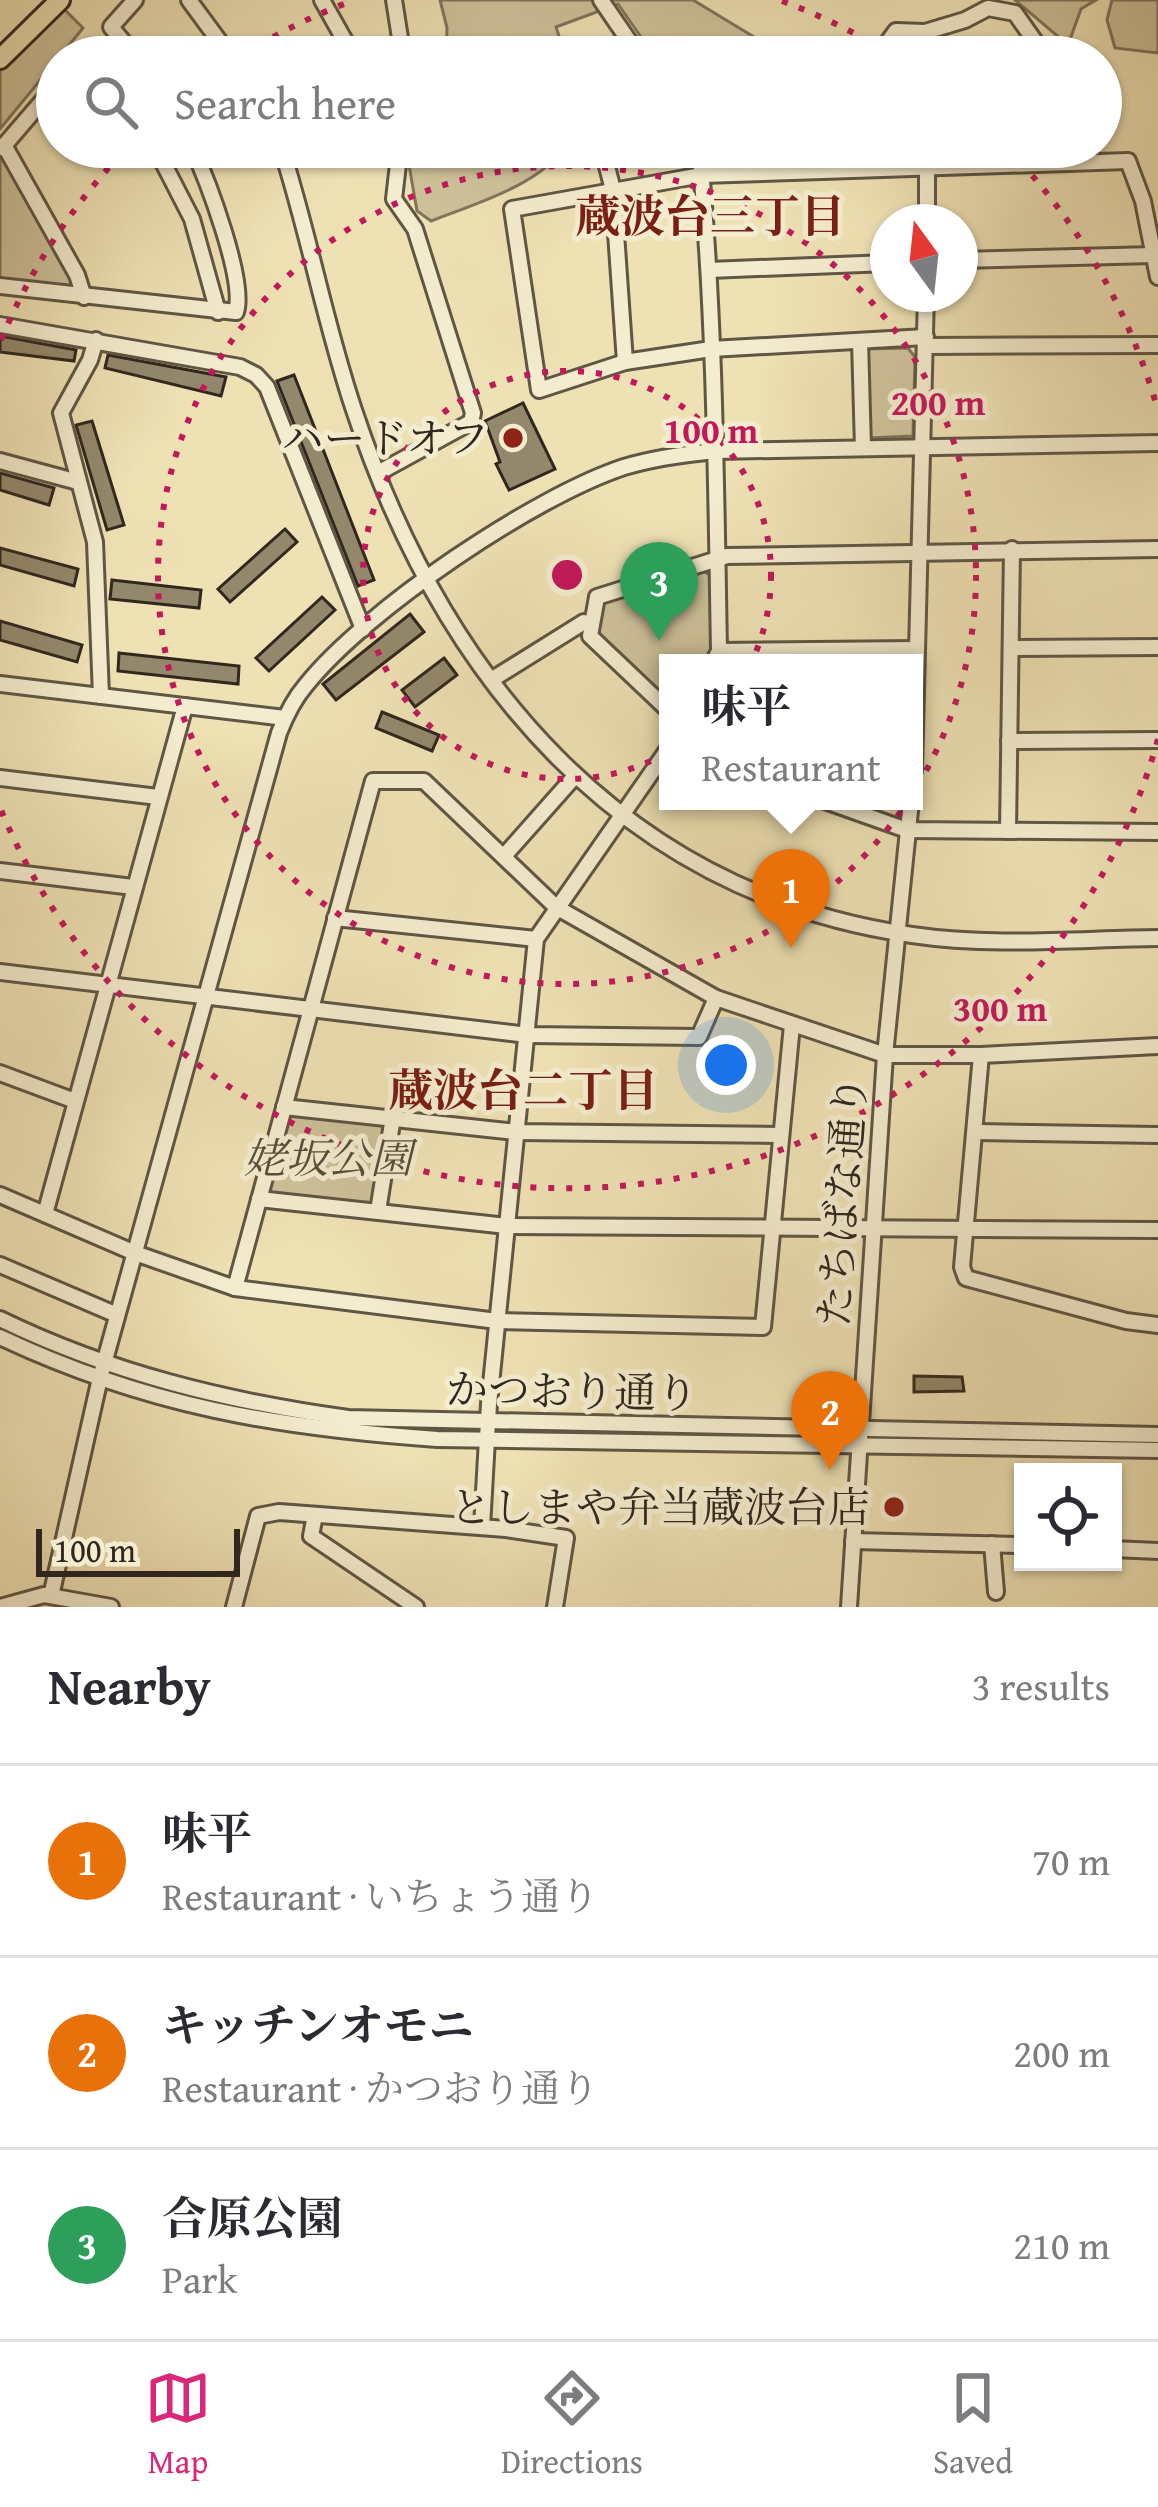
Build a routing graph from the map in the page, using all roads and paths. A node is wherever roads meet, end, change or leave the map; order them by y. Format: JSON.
{"nodes":[{"id":1,"x":60,"y":0,"type":"edge"},
{"id":2,"x":135,"y":0,"type":"edge"},
{"id":3,"x":189,"y":0,"type":"edge"},
{"id":4,"x":322,"y":0,"type":"edge"},
{"id":5,"x":394,"y":0,"type":"edge"},
{"id":6,"x":601,"y":0,"type":"edge"},
{"id":7,"x":118,"y":36,"type":"edge"},
{"id":8,"x":216,"y":36,"type":"edge"},
{"id":9,"x":342,"y":36,"type":"edge"},
{"id":10,"x":400,"y":36,"type":"edge"},
{"id":11,"x":624,"y":36,"type":"edge"},
{"id":12,"x":892,"y":36,"type":"edge"},
{"id":13,"x":1032,"y":36,"type":"edge"},
{"id":14,"x":0,"y":59,"type":"edge"},
{"id":15,"x":36,"y":108,"type":"edge"},
{"id":16,"x":2,"y":148,"type":"edge"},
{"id":17,"x":1122,"y":161,"type":"edge"},
{"id":18,"x":166,"y":168,"type":"edge"},
{"id":19,"x":201,"y":168,"type":"edge"},
{"id":20,"x":287,"y":168,"type":"edge"},
{"id":21,"x":398,"y":168,"type":"edge"},
{"id":22,"x":607,"y":168,"type":"edge"},
{"id":23,"x":701,"y":168,"type":"edge"},
{"id":24,"x":952,"y":168,"type":"edge"},
{"id":25,"x":927,"y":169,"type":"junction"},
{"id":26,"x":702,"y":175,"type":"junction"},
{"id":27,"x":613,"y":190,"type":"junction"},
{"id":28,"x":1151,"y":202,"type":"edge"},
{"id":29,"x":926,"y":204,"type":"edge"},
{"id":30,"x":1154,"y":256,"type":"junction"},
{"id":31,"x":978,"y":260,"type":"edge"},
{"id":32,"x":870,"y":264,"type":"edge"},
{"id":33,"x":709,"y":270,"type":"junction"},
{"id":34,"x":1158,"y":277,"type":"edge"},
{"id":35,"x":0,"y":286,"type":"edge"},
{"id":36,"x":85,"y":297,"type":"junction"},
{"id":37,"x":218,"y":312,"type":"junction"},
{"id":38,"x":926,"y":312,"type":"edge"},
{"id":39,"x":0,"y":325,"type":"edge"},
{"id":40,"x":96,"y":340,"type":"junction"},
{"id":41,"x":860,"y":341,"type":"junction"},
{"id":42,"x":926,"y":341,"type":"junction"},
{"id":43,"x":1158,"y":345,"type":"edge"},
{"id":44,"x":711,"y":350,"type":"junction"},
{"id":45,"x":625,"y":362,"type":"junction"},
{"id":46,"x":1158,"y":443,"type":"edge"},
{"id":47,"x":863,"y":448,"type":"junction"},
{"id":48,"x":920,"y":448,"type":"junction"},
{"id":49,"x":715,"y":451,"type":"junction"},
{"id":50,"x":0,"y":461,"type":"edge"},
{"id":51,"x":378,"y":473,"type":"junction"},
{"id":52,"x":78,"y":482,"type":"junction"},
{"id":53,"x":1012,"y":549,"type":"junction"},
{"id":54,"x":1158,"y":549,"type":"edge"},
{"id":55,"x":918,"y":551,"type":"junction"},
{"id":56,"x":717,"y":558,"type":"junction"},
{"id":57,"x":428,"y":579,"type":"junction"},
{"id":58,"x":589,"y":624,"type":"junction"},
{"id":59,"x":363,"y":628,"type":"junction"},
{"id":60,"x":1158,"y":647,"type":"edge"},
{"id":61,"x":1011,"y":648,"type":"junction"},
{"id":62,"x":917,"y":649,"type":"junction"},
{"id":63,"x":716,"y":654,"type":"edge"},
{"id":64,"x":843,"y":654,"type":"edge"},
{"id":65,"x":917,"y":654,"type":"edge"},
{"id":66,"x":490,"y":680,"type":"junction"},
{"id":67,"x":0,"y":684,"type":"edge"},
{"id":68,"x":101,"y":696,"type":"junction"},
{"id":69,"x":659,"y":701,"type":"edge"},
{"id":70,"x":184,"y":706,"type":"junction"},
{"id":71,"x":285,"y":718,"type":"junction"},
{"id":72,"x":1158,"y":740,"type":"edge"},
{"id":73,"x":1010,"y":741,"type":"junction"},
{"id":74,"x":659,"y":762,"type":"edge"},
{"id":75,"x":575,"y":776,"type":"junction"},
{"id":76,"x":0,"y":778,"type":"edge"},
{"id":77,"x":158,"y":797,"type":"junction"},
{"id":78,"x":851,"y":810,"type":"edge"},
{"id":79,"x":910,"y":810,"type":"edge"},
{"id":80,"x":622,"y":816,"type":"junction"},
{"id":81,"x":908,"y":830,"type":"junction"},
{"id":82,"x":1008,"y":831,"type":"junction"},
{"id":83,"x":1158,"y":832,"type":"edge"},
{"id":84,"x":503,"y":856,"type":"junction"},
{"id":85,"x":0,"y":871,"type":"edge"},
{"id":86,"x":134,"y":887,"type":"junction"},
{"id":87,"x":556,"y":907,"type":"junction"},
{"id":88,"x":335,"y":918,"type":"junction"},
{"id":89,"x":899,"y":933,"type":"junction"},
{"id":90,"x":1158,"y":938,"type":"edge"},
{"id":91,"x":536,"y":939,"type":"junction"},
{"id":92,"x":0,"y":972,"type":"edge"},
{"id":93,"x":108,"y":986,"type":"junction"},
{"id":94,"x":206,"y":997,"type":"junction"},
{"id":95,"x":716,"y":998,"type":"junction"},
{"id":96,"x":310,"y":1011,"type":"junction"},
{"id":97,"x":792,"y":1025,"type":"junction"},
{"id":98,"x":528,"y":1035,"type":"junction"},
{"id":99,"x":1158,"y":1046,"type":"edge"},
{"id":100,"x":885,"y":1055,"type":"junction"},
{"id":101,"x":981,"y":1055,"type":"junction"},
{"id":102,"x":0,"y":1073,"type":"edge"},
{"id":103,"x":75,"y":1101,"type":"junction"},
{"id":104,"x":284,"y":1106,"type":"junction"},
{"id":105,"x":392,"y":1117,"type":"junction"},
{"id":106,"x":517,"y":1132,"type":"junction"},
{"id":107,"x":977,"y":1132,"type":"junction"},
{"id":108,"x":1158,"y":1135,"type":"edge"},
{"id":109,"x":780,"y":1136,"type":"junction"},
{"id":110,"x":1,"y":1199,"type":"edge"},
{"id":111,"x":259,"y":1199,"type":"junction"},
{"id":112,"x":378,"y":1211,"type":"junction"},
{"id":113,"x":44,"y":1214,"type":"junction"},
{"id":114,"x":507,"y":1226,"type":"junction"},
{"id":115,"x":772,"y":1228,"type":"junction"},
{"id":116,"x":1158,"y":1230,"type":"edge"},
{"id":117,"x":873,"y":1231,"type":"junction"},
{"id":118,"x":966,"y":1231,"type":"junction"},
{"id":119,"x":135,"y":1253,"type":"junction"},
{"id":120,"x":0,"y":1264,"type":"edge"},
{"id":121,"x":235,"y":1288,"type":"junction"},
{"id":122,"x":117,"y":1315,"type":"junction"},
{"id":123,"x":0,"y":1319,"type":"edge"},
{"id":124,"x":497,"y":1322,"type":"junction"},
{"id":125,"x":1158,"y":1325,"type":"edge"},
{"id":126,"x":0,"y":1337,"type":"edge"},
{"id":127,"x":102,"y":1371,"type":"junction"},
{"id":128,"x":488,"y":1422,"type":"junction"},
{"id":129,"x":1158,"y":1435,"type":"edge"},
{"id":130,"x":859,"y":1437,"type":"junction"},
{"id":131,"x":487,"y":1439,"type":"junction"},
{"id":132,"x":1158,"y":1450,"type":"edge"},
{"id":133,"x":315,"y":1515,"type":"junction"},
{"id":134,"x":482,"y":1527,"type":"junction"},
{"id":135,"x":853,"y":1540,"type":"junction"},
{"id":136,"x":992,"y":1544,"type":"junction"},
{"id":137,"x":1014,"y":1545,"type":"edge"},
{"id":138,"x":1122,"y":1549,"type":"edge"},
{"id":139,"x":1158,"y":1551,"type":"edge"},
{"id":140,"x":996,"y":1592,"type":"dead end"},
{"id":141,"x":51,"y":1596,"type":"junction"},
{"id":142,"x":0,"y":1607,"type":"edge"},
{"id":143,"x":111,"y":1607,"type":"edge"},
{"id":144,"x":234,"y":1607,"type":"edge"},
{"id":145,"x":416,"y":1607,"type":"edge"},
{"id":146,"x":555,"y":1607,"type":"edge"},
{"id":147,"x":849,"y":1607,"type":"edge"}],
"edges":[{"from":1,"to":14,"type":"main road"},
{"from":2,"to":7,"type":"street"},
{"from":3,"to":8,"type":"street"},
{"from":4,"to":9,"type":"street"},
{"from":5,"to":10,"type":"street"},
{"from":6,"to":11,"type":"street"},
{"from":12,"to":13,"type":"street"},
{"from":15,"to":16,"type":"street"},
{"from":16,"to":36,"type":"street"},
{"from":17,"to":28,"type":"street"},
{"from":18,"to":37,"type":"street"},
{"from":19,"to":37,"type":"street"},
{"from":20,"to":51,"type":"street"},
{"from":21,"to":51,"type":"street"},
{"from":22,"to":27,"type":"street"},
{"from":23,"to":26,"type":"street"},
{"from":24,"to":25,"type":"street"},
{"from":25,"to":26,"type":"street"},
{"from":25,"to":29,"type":"street"},
{"from":26,"to":27,"type":"street"},
{"from":26,"to":33,"type":"street"},
{"from":27,"to":45,"type":"street"},
{"from":27,"to":45,"type":"street"},
{"from":28,"to":30,"type":"street"},
{"from":30,"to":31,"type":"street"},
{"from":30,"to":34,"type":"street"},
{"from":32,"to":33,"type":"street"},
{"from":33,"to":44,"type":"street"},
{"from":35,"to":36,"type":"street"},
{"from":36,"to":37,"type":"street"},
{"from":38,"to":42,"type":"street"},
{"from":39,"to":40,"type":"street"},
{"from":40,"to":52,"type":"street"},
{"from":40,"to":59,"type":"street"},
{"from":41,"to":42,"type":"street"},
{"from":41,"to":44,"type":"street"},
{"from":41,"to":47,"type":"street"},
{"from":42,"to":43,"type":"street"},
{"from":42,"to":48,"type":"street"},
{"from":44,"to":45,"type":"street"},
{"from":44,"to":49,"type":"street"},
{"from":46,"to":48,"type":"street"},
{"from":47,"to":48,"type":"street"},
{"from":47,"to":49,"type":"street"},
{"from":48,"to":55,"type":"street"},
{"from":49,"to":56,"type":"street"},
{"from":49,"to":57,"type":"street"},
{"from":50,"to":52,"type":"street"},
{"from":51,"to":57,"type":"street"},
{"from":52,"to":68,"type":"street"},
{"from":53,"to":54,"type":"street"},
{"from":53,"to":55,"type":"street"},
{"from":53,"to":61,"type":"street"},
{"from":55,"to":56,"type":"street"},
{"from":55,"to":62,"type":"street"},
{"from":56,"to":58,"type":"street"},
{"from":56,"to":63,"type":"street"},
{"from":57,"to":59,"type":"street"},
{"from":57,"to":66,"type":"street"},
{"from":58,"to":66,"type":"street"},
{"from":58,"to":69,"type":"street"},
{"from":59,"to":71,"type":"street"},
{"from":60,"to":61,"type":"street"},
{"from":61,"to":73,"type":"street"},
{"from":62,"to":64,"type":"street"},
{"from":62,"to":65,"type":"street"},
{"from":66,"to":75,"type":"street"},
{"from":67,"to":68,"type":"street"},
{"from":68,"to":70,"type":"street"},
{"from":70,"to":71,"type":"street"},
{"from":70,"to":77,"type":"street"},
{"from":71,"to":94,"type":"street"},
{"from":72,"to":73,"type":"street"},
{"from":73,"to":82,"type":"street"},
{"from":74,"to":80,"type":"street"},
{"from":75,"to":80,"type":"street"},
{"from":75,"to":84,"type":"street"},
{"from":76,"to":77,"type":"street"},
{"from":77,"to":86,"type":"street"},
{"from":78,"to":81,"type":"street"},
{"from":79,"to":81,"type":"street","name":"たちばな通り"},
{"from":80,"to":87,"type":"street"},
{"from":80,"to":89,"type":"street"},
{"from":81,"to":82,"type":"street"},
{"from":81,"to":89,"type":"street","name":"たちばな通り"},
{"from":82,"to":83,"type":"street"},
{"from":84,"to":87,"type":"street"},
{"from":84,"to":88,"type":"street"},
{"from":85,"to":86,"type":"street"},
{"from":86,"to":93,"type":"street"},
{"from":87,"to":91,"type":"street"},
{"from":87,"to":95,"type":"street"},
{"from":88,"to":91,"type":"street"},
{"from":88,"to":96,"type":"street"},
{"from":89,"to":90,"type":"street"},
{"from":89,"to":100,"type":"street","name":"たちばな通り"},
{"from":91,"to":98,"type":"street"},
{"from":92,"to":93,"type":"street"},
{"from":93,"to":94,"type":"street"},
{"from":93,"to":103,"type":"street"},
{"from":94,"to":96,"type":"street"},
{"from":94,"to":119,"type":"street"},
{"from":95,"to":97,"type":"street"},
{"from":95,"to":98,"type":"street"},
{"from":96,"to":98,"type":"street"},
{"from":96,"to":104,"type":"street"},
{"from":97,"to":100,"type":"street"},
{"from":97,"to":109,"type":"street"},
{"from":98,"to":106,"type":"street"},
{"from":99,"to":101,"type":"street"},
{"from":100,"to":101,"type":"street"},
{"from":100,"to":117,"type":"street","name":"たちばな通り"},
{"from":101,"to":107,"type":"street"},
{"from":102,"to":103,"type":"street"},
{"from":103,"to":113,"type":"street"},
{"from":104,"to":105,"type":"street"},
{"from":104,"to":111,"type":"street"},
{"from":105,"to":106,"type":"street"},
{"from":105,"to":112,"type":"street"},
{"from":106,"to":109,"type":"street"},
{"from":106,"to":114,"type":"street"},
{"from":107,"to":108,"type":"street"},
{"from":107,"to":118,"type":"street"},
{"from":109,"to":115,"type":"street"},
{"from":110,"to":113,"type":"street"},
{"from":111,"to":112,"type":"street"},
{"from":111,"to":121,"type":"street"},
{"from":112,"to":114,"type":"street"},
{"from":113,"to":119,"type":"street"},
{"from":114,"to":115,"type":"street"},
{"from":114,"to":124,"type":"street"},
{"from":115,"to":117,"type":"street"},
{"from":115,"to":124,"type":"street"},
{"from":116,"to":118,"type":"street"},
{"from":117,"to":118,"type":"street"},
{"from":117,"to":130,"type":"street","name":"たちばな通り"},
{"from":118,"to":125,"type":"street"},
{"from":119,"to":121,"type":"street"},
{"from":119,"to":122,"type":"street"},
{"from":120,"to":122,"type":"street"},
{"from":121,"to":124,"type":"street"},
{"from":122,"to":127,"type":"street"},
{"from":123,"to":127,"type":"street","name":"かつおり通り"},
{"from":124,"to":128,"type":"street"},
{"from":126,"to":127,"type":"street","name":"かつおり通り"},
{"from":127,"to":128,"type":"street","name":"かつおり通り"},
{"from":127,"to":131,"type":"street","name":"かつおり通り"},
{"from":127,"to":141,"type":"street"},
{"from":128,"to":130,"type":"street","name":"かつおり通り"},
{"from":128,"to":131,"type":"street"},
{"from":129,"to":130,"type":"street","name":"かつおり通り"},
{"from":130,"to":131,"type":"street","name":"かつおり通り"},
{"from":130,"to":132,"type":"street","name":"かつおり通り"},
{"from":130,"to":135,"type":"street","name":"たちばな通り"},
{"from":131,"to":134,"type":"street"},
{"from":133,"to":134,"type":"street"},
{"from":133,"to":144,"type":"street"},
{"from":133,"to":145,"type":"street"},
{"from":134,"to":146,"type":"street"},
{"from":135,"to":136,"type":"street"},
{"from":135,"to":147,"type":"street","name":"たちばな通り"},
{"from":136,"to":137,"type":"street"},
{"from":136,"to":140,"type":"street"},
{"from":138,"to":139,"type":"street"},
{"from":141,"to":142,"type":"street"},
{"from":141,"to":143,"type":"street"}]}
